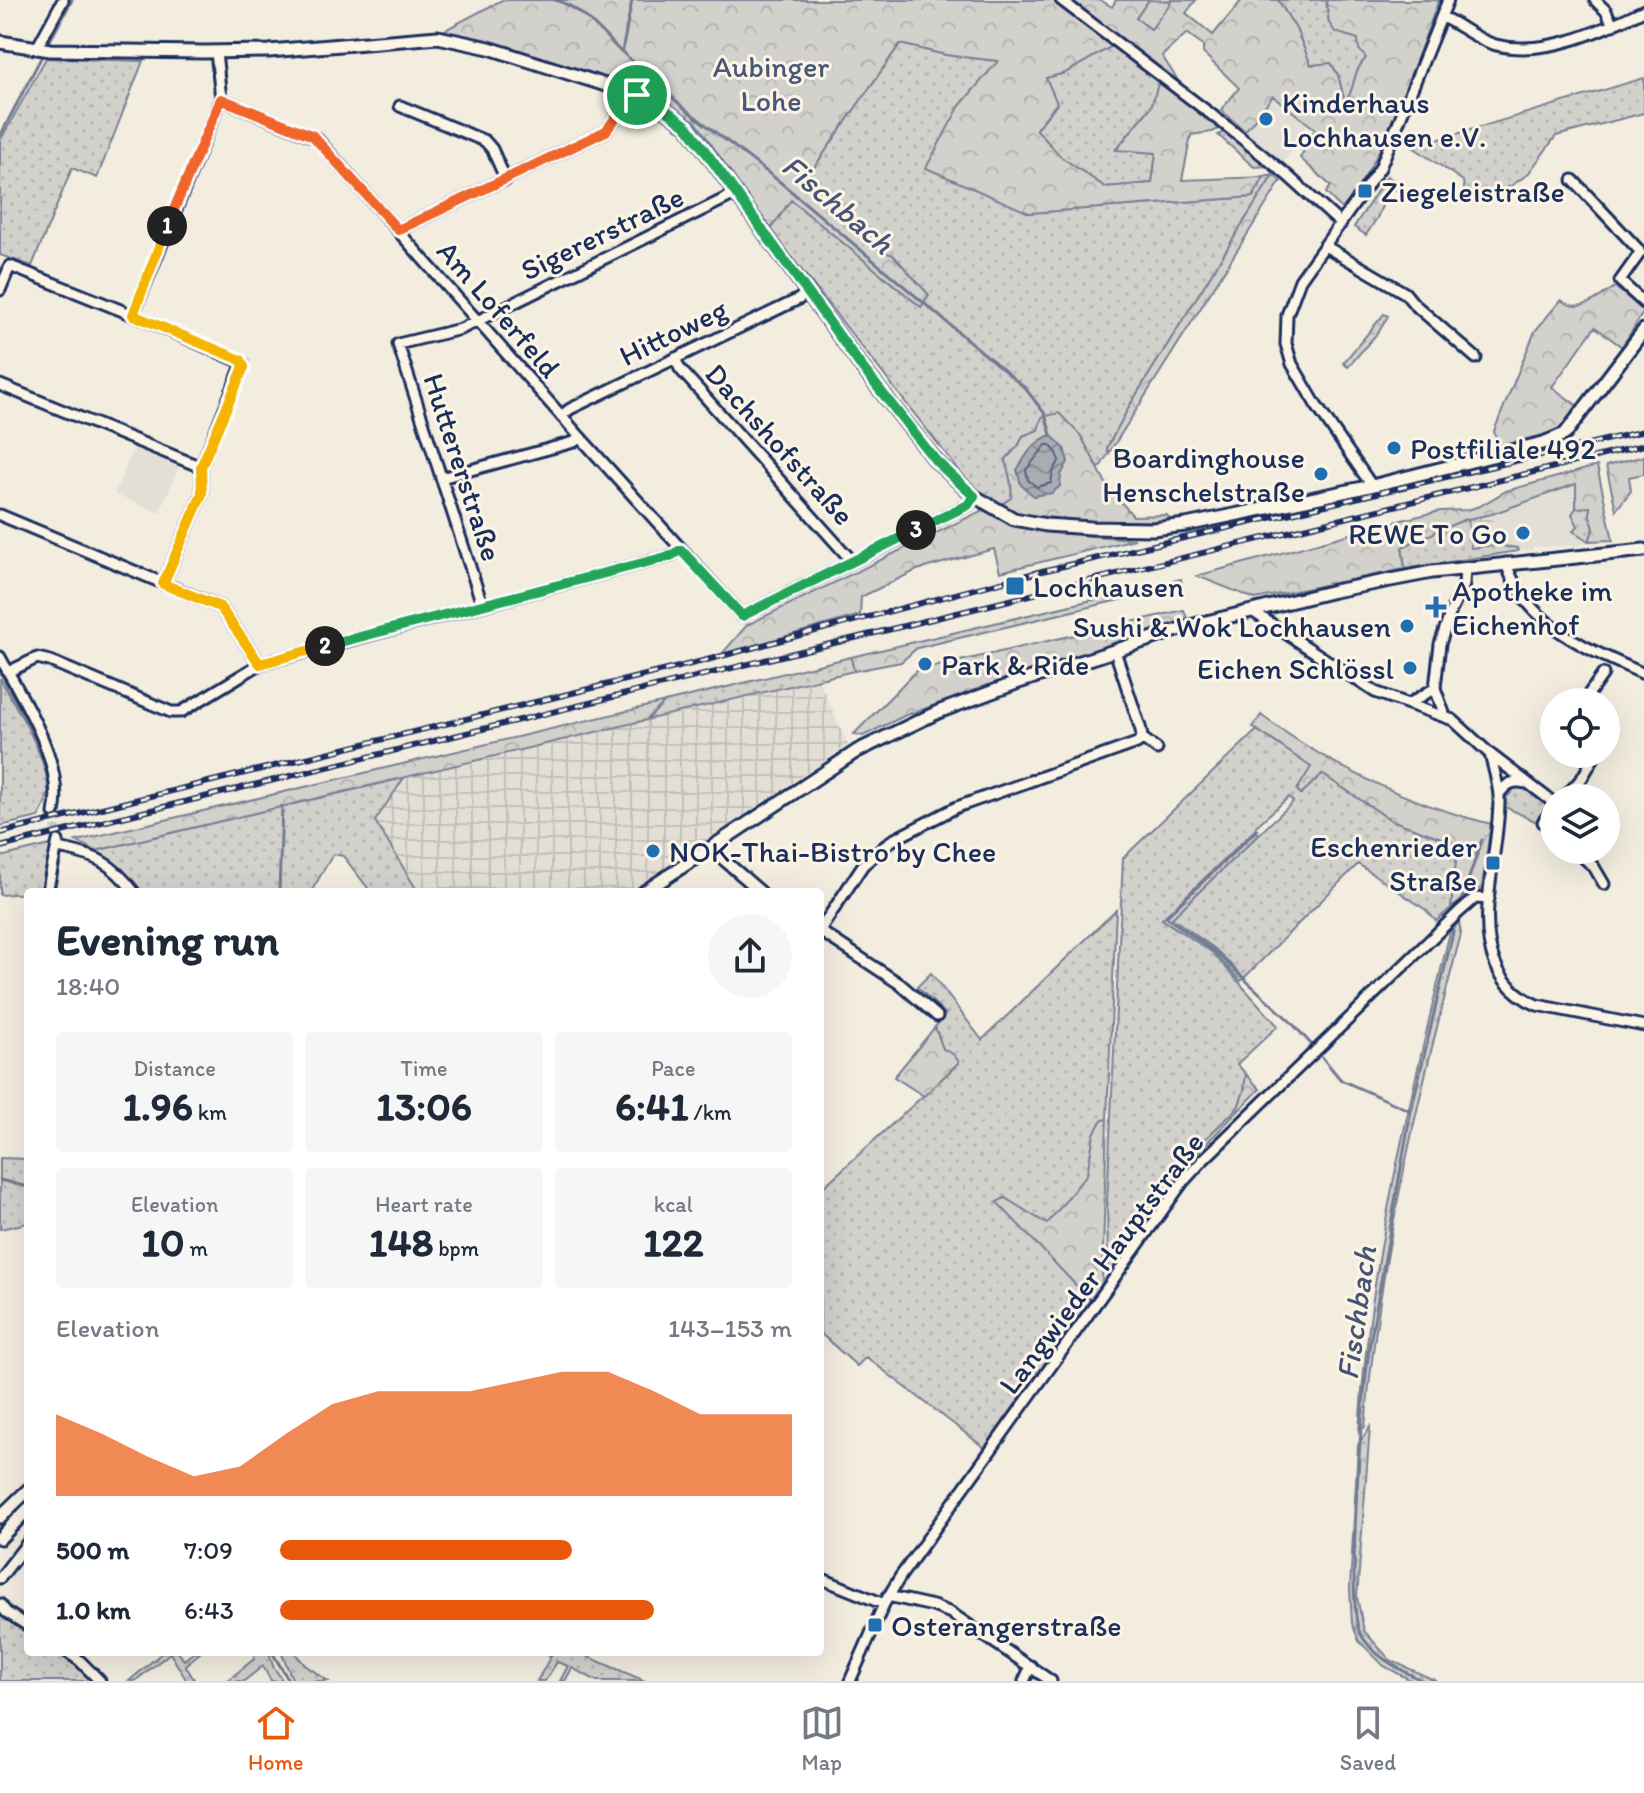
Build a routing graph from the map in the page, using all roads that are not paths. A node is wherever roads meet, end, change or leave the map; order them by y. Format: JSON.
{"nodes":[{"id":1,"x":63,"y":0,"type":"edge"},
{"id":2,"x":1061,"y":0,"type":"edge"},
{"id":3,"x":1448,"y":0,"type":"edge"},
{"id":4,"x":1595,"y":0,"type":"edge"},
{"id":5,"x":1644,"y":10,"type":"edge"},
{"id":6,"x":1442,"y":17,"type":"junction"},
{"id":7,"x":1613,"y":25,"type":"junction"},
{"id":8,"x":0,"y":42,"type":"edge"},
{"id":9,"x":43,"y":49,"type":"junction"},
{"id":10,"x":216,"y":52,"type":"junction"},
{"id":11,"x":624,"y":91,"type":"junction"},
{"id":12,"x":221,"y":99,"type":"junction"},
{"id":13,"x":400,"y":106,"type":"dead end"},
{"id":14,"x":506,"y":180,"type":"junction"},
{"id":15,"x":1573,"y":180,"type":"dead end"},
{"id":16,"x":737,"y":193,"type":"junction"},
{"id":17,"x":1341,"y":224,"type":"junction"},
{"id":18,"x":398,"y":230,"type":"junction"},
{"id":19,"x":1325,"y":246,"type":"junction"},
{"id":20,"x":0,"y":290,"type":"edge"},
{"id":21,"x":807,"y":292,"type":"junction"},
{"id":22,"x":1644,"y":303,"type":"edge"},
{"id":23,"x":133,"y":315,"type":"junction"},
{"id":24,"x":478,"y":321,"type":"junction"},
{"id":25,"x":1644,"y":330,"type":"edge"},
{"id":26,"x":398,"y":344,"type":"joint"},
{"id":27,"x":675,"y":358,"type":"junction"},
{"id":28,"x":1476,"y":358,"type":"dead end"},
{"id":29,"x":0,"y":385,"type":"edge"},
{"id":30,"x":561,"y":416,"type":"junction"},
{"id":31,"x":580,"y":437,"type":"junction"},
{"id":32,"x":201,"y":467,"type":"junction"},
{"id":33,"x":441,"y":478,"type":"junction"},
{"id":34,"x":1372,"y":486,"type":"junction"},
{"id":35,"x":974,"y":496,"type":"junction"},
{"id":36,"x":0,"y":515,"type":"edge"},
{"id":37,"x":681,"y":550,"type":"junction"},
{"id":38,"x":1644,"y":550,"type":"edge"},
{"id":39,"x":852,"y":561,"type":"junction"},
{"id":40,"x":1506,"y":563,"type":"junction"},
{"id":41,"x":1465,"y":568,"type":"junction"},
{"id":42,"x":163,"y":584,"type":"junction"},
{"id":43,"x":1285,"y":602,"type":"junction"},
{"id":44,"x":482,"y":604,"type":"junction"},
{"id":45,"x":1252,"y":611,"type":"junction"},
{"id":46,"x":1279,"y":628,"type":"junction"},
{"id":47,"x":1115,"y":651,"type":"junction"},
{"id":48,"x":0,"y":657,"type":"edge"},
{"id":49,"x":260,"y":664,"type":"junction"},
{"id":50,"x":8,"y":672,"type":"junction"},
{"id":51,"x":1603,"y":674,"type":"dead end"},
{"id":52,"x":1644,"y":674,"type":"edge"},
{"id":53,"x":1435,"y":688,"type":"junction"},
{"id":54,"x":1593,"y":688,"type":"edge"},
{"id":55,"x":1409,"y":704,"type":"junction"},
{"id":56,"x":1445,"y":716,"type":"junction"},
{"id":57,"x":1142,"y":738,"type":"junction"},
{"id":58,"x":1157,"y":749,"type":"dead end"},
{"id":59,"x":1490,"y":754,"type":"junction"},
{"id":60,"x":1526,"y":783,"type":"junction"},
{"id":61,"x":1499,"y":794,"type":"junction"},
{"id":62,"x":1540,"y":794,"type":"edge"},
{"id":63,"x":54,"y":813,"type":"tunnel mouth"},
{"id":64,"x":710,"y":848,"type":"junction"},
{"id":65,"x":1591,"y":864,"type":"edge"},
{"id":66,"x":1604,"y":884,"type":"dead end"},
{"id":67,"x":48,"y":888,"type":"edge"},
{"id":68,"x":131,"y":888,"type":"edge"},
{"id":69,"x":650,"y":888,"type":"edge"},
{"id":70,"x":756,"y":888,"type":"edge"},
{"id":71,"x":1489,"y":899,"type":"junction"},
{"id":72,"x":824,"y":924,"type":"edge"},
{"id":73,"x":824,"y":933,"type":"edge"},
{"id":74,"x":937,"y":1016,"type":"dead end"},
{"id":75,"x":1644,"y":1026,"type":"edge"},
{"id":76,"x":24,"y":1494,"type":"edge"},
{"id":77,"x":24,"y":1513,"type":"edge"},
{"id":78,"x":0,"y":1517,"type":"edge"},
{"id":79,"x":0,"y":1538,"type":"edge"},
{"id":80,"x":24,"y":1547,"type":"edge"},
{"id":81,"x":0,"y":1578,"type":"edge"},
{"id":82,"x":824,"y":1579,"type":"edge"},
{"id":83,"x":886,"y":1600,"type":"junction"},
{"id":84,"x":0,"y":1604,"type":"edge"},
{"id":85,"x":24,"y":1623,"type":"edge"},
{"id":86,"x":73,"y":1656,"type":"edge"},
{"id":87,"x":1031,"y":1666,"type":"junction"},
{"id":88,"x":100,"y":1681,"type":"edge"},
{"id":89,"x":850,"y":1681,"type":"edge"},
{"id":90,"x":1024,"y":1681,"type":"edge"},
{"id":91,"x":1051,"y":1681,"type":"edge"}],
"edges":[{"from":1,"to":9,"type":"street"},
{"from":2,"to":17,"type":"street"},
{"from":3,"to":6,"type":"street"},
{"from":4,"to":7,"type":"street"},
{"from":5,"to":7,"type":"street"},
{"from":6,"to":7,"type":"street"},
{"from":6,"to":17,"type":"street"},
{"from":8,"to":9,"type":"main road"},
{"from":9,"to":10,"type":"main road"},
{"from":10,"to":11,"type":"main road"},
{"from":10,"to":12,"type":"street"},
{"from":11,"to":14,"type":"street"},
{"from":11,"to":16,"type":"main road"},
{"from":12,"to":18,"type":"street","name":"Am Loferfeld"},
{"from":12,"to":23,"type":"street"},
{"from":13,"to":14,"type":"street"},
{"from":14,"to":18,"type":"street"},
{"from":15,"to":22,"type":"street"},
{"from":16,"to":21,"type":"main road"},
{"from":16,"to":24,"type":"street","name":"Sigererstraße"},
{"from":17,"to":19,"type":"street"},
{"from":18,"to":24,"type":"street","name":"Am Loferfeld"},
{"from":19,"to":28,"type":"street"},
{"from":19,"to":34,"type":"street"},
{"from":20,"to":23,"type":"street"},
{"from":21,"to":27,"type":"street","name":"Hittoweg"},
{"from":21,"to":35,"type":"main road"},
{"from":23,"to":32,"type":"street"},
{"from":24,"to":26,"type":"street","name":"Sigererstraße"},
{"from":24,"to":30,"type":"street","name":"Am Loferfeld"},
{"from":25,"to":34,"type":"main road"},
{"from":26,"to":33,"type":"street","name":"Huttererstraße"},
{"from":27,"to":30,"type":"street","name":"Hittoweg"},
{"from":27,"to":39,"type":"street","name":"Dachshofstraße"},
{"from":29,"to":32,"type":"street"},
{"from":30,"to":31,"type":"street","name":"Am Loferfeld"},
{"from":31,"to":33,"type":"street"},
{"from":31,"to":37,"type":"street","name":"Am Loferfeld"},
{"from":32,"to":42,"type":"street"},
{"from":33,"to":44,"type":"street","name":"Huttererstraße"},
{"from":34,"to":35,"type":"main road"},
{"from":35,"to":39,"type":"street"},
{"from":36,"to":42,"type":"street"},
{"from":37,"to":39,"type":"street","name":"Am Loferfeld"},
{"from":37,"to":44,"type":"street"},
{"from":38,"to":40,"type":"main road"},
{"from":40,"to":41,"type":"main road"},
{"from":40,"to":52,"type":"street"},
{"from":41,"to":43,"type":"main road"},
{"from":41,"to":53,"type":"street"},
{"from":42,"to":49,"type":"street"},
{"from":43,"to":45,"type":"main road"},
{"from":43,"to":46,"type":"street"},
{"from":44,"to":49,"type":"street"},
{"from":45,"to":46,"type":"street"},
{"from":45,"to":47,"type":"main road"},
{"from":46,"to":55,"type":"street"},
{"from":47,"to":57,"type":"street"},
{"from":47,"to":64,"type":"main road"},
{"from":48,"to":50,"type":"street"},
{"from":49,"to":50,"type":"street"},
{"from":50,"to":63,"type":"street"},
{"from":51,"to":54,"type":"street"},
{"from":53,"to":55,"type":"street"},
{"from":53,"to":56,"type":"street"},
{"from":55,"to":56,"type":"street"},
{"from":56,"to":59,"type":"street"},
{"from":57,"to":58,"type":"street"},
{"from":57,"to":72,"type":"street"},
{"from":59,"to":60,"type":"street"},
{"from":59,"to":61,"type":"street"},
{"from":60,"to":61,"type":"street"},
{"from":60,"to":62,"type":"street"},
{"from":61,"to":71,"type":"street"},
{"from":64,"to":69,"type":"main road"},
{"from":64,"to":70,"type":"street"},
{"from":65,"to":66,"type":"street"},
{"from":67,"to":68,"type":"street"},
{"from":71,"to":75,"type":"street"},
{"from":71,"to":83,"type":"street","name":"Langwieder Hauptstraße"},
{"from":73,"to":74,"type":"street"},
{"from":76,"to":78,"type":"main road"},
{"from":77,"to":79,"type":"main road"},
{"from":80,"to":81,"type":"street"},
{"from":82,"to":83,"type":"street"},
{"from":83,"to":87,"type":"street"},
{"from":83,"to":89,"type":"street","name":"Langwieder Hauptstraße"},
{"from":84,"to":85,"type":"street"},
{"from":86,"to":88,"type":"street"},
{"from":87,"to":90,"type":"street"},
{"from":87,"to":91,"type":"street"}]}
